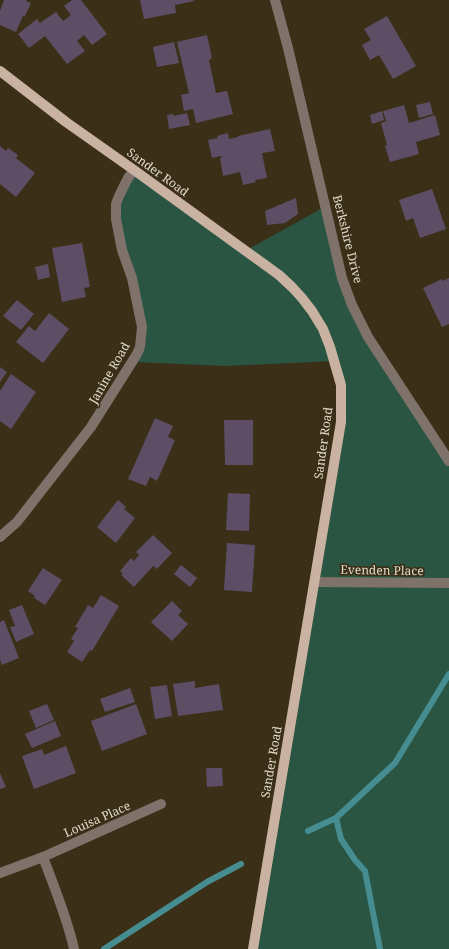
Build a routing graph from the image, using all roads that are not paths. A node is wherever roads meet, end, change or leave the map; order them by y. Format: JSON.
{"nodes":[{"id":1,"x":275,"y":0,"type":"edge"},
{"id":2,"x":0,"y":71,"type":"edge"},
{"id":3,"x":134,"y":170,"type":"junction"},
{"id":4,"x":449,"y":461,"type":"edge"},
{"id":5,"x":0,"y":538,"type":"edge"},
{"id":6,"x":315,"y":582,"type":"junction"},
{"id":7,"x":449,"y":584,"type":"edge"},
{"id":8,"x":161,"y":804,"type":"dead end"},
{"id":9,"x":43,"y":857,"type":"junction"},
{"id":10,"x":0,"y":873,"type":"edge"},
{"id":11,"x":74,"y":949,"type":"edge"},
{"id":12,"x":253,"y":949,"type":"edge"}],
"edges":[{"from":1,"to":4,"type":"street","name":"Berkshire Drive"},
{"from":2,"to":3,"type":"main road","name":"Sander Road"},
{"from":3,"to":5,"type":"street","name":"Janine Road"},
{"from":3,"to":6,"type":"main road","name":"Sander Road"},
{"from":6,"to":7,"type":"street","name":"Evenden Place"},
{"from":6,"to":12,"type":"main road","name":"Sander Road"},
{"from":8,"to":9,"type":"street","name":"Louisa Place"},
{"from":9,"to":10,"type":"street","name":"Louisa Place"},
{"from":9,"to":11,"type":"street"}]}
